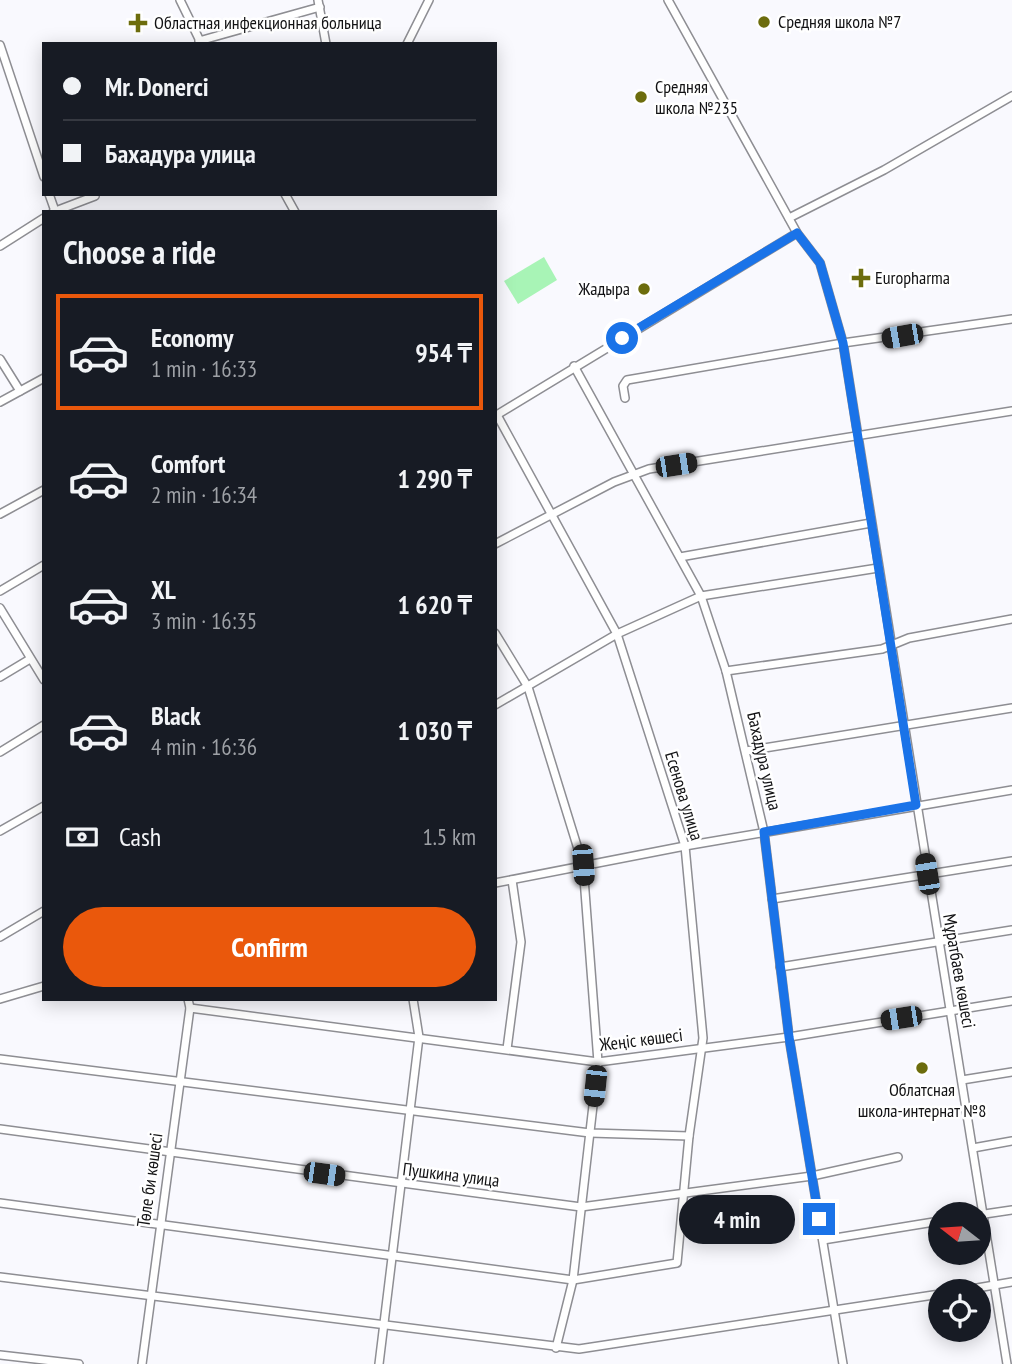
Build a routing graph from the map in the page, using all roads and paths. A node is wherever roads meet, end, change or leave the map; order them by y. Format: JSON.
{"nodes":[{"id":1,"x":180,"y":0,"type":"edge"},
{"id":2,"x":429,"y":0,"type":"edge"},
{"id":3,"x":668,"y":0,"type":"edge"},
{"id":4,"x":319,"y":4,"type":"edge"},
{"id":5,"x":200,"y":42,"type":"edge"},
{"id":6,"x":326,"y":42,"type":"edge"},
{"id":7,"x":408,"y":42,"type":"edge"},
{"id":8,"x":0,"y":45,"type":"edge"},
{"id":9,"x":1012,"y":96,"type":"edge"},
{"id":10,"x":42,"y":171,"type":"edge"},
{"id":11,"x":92,"y":196,"type":"edge"},
{"id":12,"x":57,"y":210,"type":"edge"},
{"id":13,"x":789,"y":218,"type":"junction"},
{"id":14,"x":42,"y":219,"type":"edge"},
{"id":15,"x":797,"y":233,"type":"junction"},
{"id":16,"x":0,"y":246,"type":"edge"},
{"id":17,"x":1012,"y":319,"type":"edge"},
{"id":18,"x":843,"y":343,"type":"junction"},
{"id":19,"x":0,"y":359,"type":"edge"},
{"id":20,"x":574,"y":366,"type":"junction"},
{"id":21,"x":42,"y":379,"type":"edge"},
{"id":22,"x":20,"y":391,"type":"junction"},
{"id":23,"x":625,"y":398,"type":"dead end"},
{"id":24,"x":0,"y":402,"type":"edge"},
{"id":25,"x":1012,"y":411,"type":"edge"},
{"id":26,"x":497,"y":414,"type":"edge"},
{"id":27,"x":497,"y":417,"type":"edge"},
{"id":28,"x":858,"y":436,"type":"junction"},
{"id":29,"x":632,"y":474,"type":"junction"},
{"id":30,"x":42,"y":491,"type":"edge"},
{"id":31,"x":550,"y":513,"type":"junction"},
{"id":32,"x":0,"y":514,"type":"edge"},
{"id":33,"x":871,"y":523,"type":"junction"},
{"id":34,"x":497,"y":543,"type":"edge"},
{"id":35,"x":680,"y":557,"type":"junction"},
{"id":36,"x":42,"y":566,"type":"edge"},
{"id":37,"x":878,"y":568,"type":"junction"},
{"id":38,"x":0,"y":592,"type":"edge"},
{"id":39,"x":701,"y":596,"type":"junction"},
{"id":40,"x":0,"y":608,"type":"edge"},
{"id":41,"x":1012,"y":619,"type":"edge"},
{"id":42,"x":617,"y":634,"type":"junction"},
{"id":43,"x":497,"y":636,"type":"edge"},
{"id":44,"x":890,"y":646,"type":"junction"},
{"id":45,"x":30,"y":659,"type":"junction"},
{"id":46,"x":726,"y":671,"type":"junction"},
{"id":47,"x":0,"y":677,"type":"edge"},
{"id":48,"x":42,"y":677,"type":"edge"},
{"id":49,"x":528,"y":687,"type":"junction"},
{"id":50,"x":497,"y":704,"type":"edge"},
{"id":51,"x":1012,"y":708,"type":"edge"},
{"id":52,"x":42,"y":726,"type":"edge"},
{"id":53,"x":903,"y":726,"type":"junction"},
{"id":54,"x":746,"y":751,"type":"junction"},
{"id":55,"x":0,"y":752,"type":"edge"},
{"id":56,"x":1012,"y":790,"type":"edge"},
{"id":57,"x":916,"y":805,"type":"junction"},
{"id":58,"x":42,"y":807,"type":"edge"},
{"id":59,"x":0,"y":831,"type":"edge"},
{"id":60,"x":764,"y":832,"type":"junction"},
{"id":61,"x":685,"y":846,"type":"junction"},
{"id":62,"x":1012,"y":861,"type":"edge"},
{"id":63,"x":583,"y":865,"type":"junction"},
{"id":64,"x":927,"y":874,"type":"junction"},
{"id":65,"x":512,"y":880,"type":"junction"},
{"id":66,"x":497,"y":883,"type":"edge"},
{"id":67,"x":772,"y":898,"type":"junction"},
{"id":68,"x":42,"y":912,"type":"edge"},
{"id":69,"x":1012,"y":930,"type":"edge"},
{"id":70,"x":0,"y":937,"type":"edge"},
{"id":71,"x":939,"y":943,"type":"junction"},
{"id":72,"x":780,"y":967,"type":"junction"},
{"id":73,"x":42,"y":987,"type":"edge"},
{"id":74,"x":0,"y":999,"type":"edge"},
{"id":75,"x":413,"y":1001,"type":"edge"},
{"id":76,"x":1012,"y":1001,"type":"edge"},
{"id":77,"x":189,"y":1004,"type":"edge"},
{"id":78,"x":950,"y":1010,"type":"junction"},
{"id":79,"x":419,"y":1037,"type":"junction"},
{"id":80,"x":789,"y":1037,"type":"junction"},
{"id":81,"x":701,"y":1048,"type":"junction"},
{"id":82,"x":507,"y":1049,"type":"junction"},
{"id":83,"x":0,"y":1059,"type":"edge"},
{"id":84,"x":597,"y":1062,"type":"junction"},
{"id":85,"x":1012,"y":1072,"type":"edge"},
{"id":86,"x":962,"y":1080,"type":"junction"},
{"id":87,"x":179,"y":1081,"type":"junction"},
{"id":88,"x":410,"y":1110,"type":"junction"},
{"id":89,"x":0,"y":1129,"type":"edge"},
{"id":90,"x":590,"y":1133,"type":"junction"},
{"id":91,"x":689,"y":1136,"type":"junction"},
{"id":92,"x":1012,"y":1142,"type":"edge"},
{"id":93,"x":973,"y":1147,"type":"junction"},
{"id":94,"x":170,"y":1154,"type":"junction"},
{"id":95,"x":898,"y":1157,"type":"dead end"},
{"id":96,"x":812,"y":1176,"type":"junction"},
{"id":97,"x":401,"y":1184,"type":"junction"},
{"id":98,"x":684,"y":1193,"type":"junction"},
{"id":99,"x":980,"y":1202,"type":"edge"},
{"id":100,"x":0,"y":1203,"type":"edge"},
{"id":101,"x":581,"y":1207,"type":"junction"},
{"id":102,"x":1012,"y":1210,"type":"edge"},
{"id":103,"x":991,"y":1213,"type":"edge"},
{"id":104,"x":928,"y":1223,"type":"edge"},
{"id":105,"x":160,"y":1224,"type":"junction"},
{"id":106,"x":823,"y":1240,"type":"junction"},
{"id":107,"x":392,"y":1255,"type":"junction"},
{"id":108,"x":991,"y":1261,"type":"edge"},
{"id":109,"x":0,"y":1277,"type":"edge"},
{"id":110,"x":573,"y":1280,"type":"junction"},
{"id":111,"x":1012,"y":1282,"type":"edge"},
{"id":112,"x":996,"y":1285,"type":"junction"},
{"id":113,"x":991,"y":1286,"type":"edge"},
{"id":114,"x":928,"y":1296,"type":"edge"},
{"id":115,"x":151,"y":1297,"type":"junction"},
{"id":116,"x":834,"y":1311,"type":"junction"},
{"id":117,"x":383,"y":1325,"type":"junction"},
{"id":118,"x":556,"y":1348,"type":"junction"},
{"id":119,"x":0,"y":1355,"type":"edge"},
{"id":120,"x":79,"y":1364,"type":"edge"},
{"id":121,"x":142,"y":1364,"type":"edge"},
{"id":122,"x":379,"y":1364,"type":"edge"},
{"id":123,"x":843,"y":1364,"type":"edge"},
{"id":124,"x":1007,"y":1364,"type":"edge"}],
"edges":[{"from":1,"to":5,"type":"street"},
{"from":2,"to":7,"type":"street"},
{"from":3,"to":13,"type":"street","name":"Мұратбаев көшесі"},
{"from":4,"to":5,"type":"street"},
{"from":4,"to":6,"type":"street"},
{"from":8,"to":10,"type":"street"},
{"from":9,"to":13,"type":"street"},
{"from":11,"to":12,"type":"street"},
{"from":13,"to":15,"type":"street","name":"Мұратбаев көшесі"},
{"from":14,"to":16,"type":"street"},
{"from":15,"to":18,"type":"street","name":"Мұратбаев көшесі"},
{"from":15,"to":20,"type":"street"},
{"from":17,"to":18,"type":"street"},
{"from":18,"to":23,"type":"street"},
{"from":18,"to":28,"type":"street","name":"Мұратбаев көшесі"},
{"from":19,"to":22,"type":"street"},
{"from":20,"to":26,"type":"street"},
{"from":20,"to":29,"type":"street","name":"Бахадура улица"},
{"from":21,"to":22,"type":"street"},
{"from":22,"to":24,"type":"street"},
{"from":25,"to":28,"type":"street"},
{"from":27,"to":31,"type":"street","name":"Есенова улица"},
{"from":28,"to":29,"type":"street"},
{"from":28,"to":33,"type":"street","name":"Мұратбаев көшесі"},
{"from":29,"to":31,"type":"street"},
{"from":29,"to":35,"type":"street","name":"Бахадура улица"},
{"from":30,"to":32,"type":"street"},
{"from":31,"to":34,"type":"street"},
{"from":31,"to":42,"type":"street","name":"Есенова улица"},
{"from":33,"to":35,"type":"street"},
{"from":33,"to":37,"type":"street","name":"Мұратбаев көшесі"},
{"from":35,"to":39,"type":"street","name":"Бахадура улица"},
{"from":36,"to":38,"type":"street"},
{"from":37,"to":39,"type":"street"},
{"from":37,"to":44,"type":"street","name":"Мұратбаев көшесі"},
{"from":39,"to":42,"type":"street"},
{"from":39,"to":46,"type":"street","name":"Бахадура улица"},
{"from":40,"to":45,"type":"street"},
{"from":41,"to":44,"type":"street"},
{"from":42,"to":49,"type":"street"},
{"from":42,"to":61,"type":"street","name":"Есенова улица"},
{"from":43,"to":49,"type":"street"},
{"from":44,"to":46,"type":"street"},
{"from":44,"to":53,"type":"street","name":"Мұратбаев көшесі"},
{"from":45,"to":47,"type":"street"},
{"from":45,"to":48,"type":"street"},
{"from":46,"to":54,"type":"street","name":"Бахадура улица"},
{"from":49,"to":50,"type":"street"},
{"from":49,"to":63,"type":"street"},
{"from":51,"to":53,"type":"street"},
{"from":52,"to":55,"type":"street"},
{"from":53,"to":54,"type":"street"},
{"from":53,"to":57,"type":"street","name":"Мұратбаев көшесі"},
{"from":54,"to":60,"type":"street","name":"Бахадура улица"},
{"from":56,"to":57,"type":"street"},
{"from":57,"to":60,"type":"street"},
{"from":57,"to":64,"type":"street","name":"Мұратбаев көшесі"},
{"from":58,"to":59,"type":"street"},
{"from":60,"to":61,"type":"street"},
{"from":60,"to":67,"type":"street","name":"Бахадура улица"},
{"from":61,"to":63,"type":"street"},
{"from":61,"to":81,"type":"street","name":"Есенова улица"},
{"from":62,"to":64,"type":"street"},
{"from":63,"to":65,"type":"street"},
{"from":63,"to":84,"type":"street"},
{"from":64,"to":67,"type":"street"},
{"from":64,"to":71,"type":"street","name":"Мұратбаев көшесі"},
{"from":65,"to":66,"type":"street"},
{"from":65,"to":82,"type":"street"},
{"from":67,"to":72,"type":"street","name":"Бахадура улица"},
{"from":68,"to":70,"type":"street"},
{"from":69,"to":71,"type":"street"},
{"from":71,"to":72,"type":"street"},
{"from":71,"to":78,"type":"street","name":"Мұратбаев көшесі"},
{"from":72,"to":80,"type":"street","name":"Бахадура улица"},
{"from":73,"to":74,"type":"street"},
{"from":75,"to":79,"type":"street"},
{"from":76,"to":78,"type":"street","name":"Жеңіс көшесі"},
{"from":77,"to":79,"type":"street","name":"Жеңіс көшесі"},
{"from":77,"to":87,"type":"street","name":"Төле би көшесі"},
{"from":78,"to":80,"type":"street","name":"Жеңіс көшесі"},
{"from":78,"to":86,"type":"street","name":"Мұратбаев көшесі"},
{"from":79,"to":82,"type":"street","name":"Жеңіс көшесі"},
{"from":79,"to":88,"type":"street"},
{"from":80,"to":81,"type":"street","name":"Жеңіс көшесі"},
{"from":80,"to":96,"type":"street","name":"Бахадура улица"},
{"from":81,"to":84,"type":"street","name":"Жеңіс көшесі"},
{"from":81,"to":91,"type":"street","name":"Есенова улица"},
{"from":82,"to":84,"type":"street","name":"Жеңіс көшесі"},
{"from":83,"to":87,"type":"street"},
{"from":84,"to":90,"type":"street"},
{"from":85,"to":86,"type":"street"},
{"from":86,"to":93,"type":"street","name":"Мұратбаев көшесі"},
{"from":87,"to":88,"type":"street"},
{"from":87,"to":94,"type":"street","name":"Төле би көшесі"},
{"from":88,"to":90,"type":"street"},
{"from":88,"to":97,"type":"street"},
{"from":89,"to":94,"type":"street","name":"Пушкина улица"},
{"from":90,"to":91,"type":"street"},
{"from":90,"to":101,"type":"street"},
{"from":91,"to":98,"type":"street","name":"Есенова улица"},
{"from":92,"to":93,"type":"street"},
{"from":93,"to":99,"type":"street","name":"Мұратбаев көшесі"},
{"from":94,"to":97,"type":"street","name":"Пушкина улица"},
{"from":94,"to":105,"type":"street","name":"Төле би көшесі"},
{"from":95,"to":96,"type":"street","name":"Пушкина улица"},
{"from":96,"to":98,"type":"street","name":"Пушкина улица"},
{"from":96,"to":106,"type":"street","name":"Бахадура улица"},
{"from":97,"to":101,"type":"street","name":"Пушкина улица"},
{"from":97,"to":107,"type":"street"},
{"from":98,"to":101,"type":"street","name":"Пушкина улица"},
{"from":98,"to":110,"type":"street","name":"Есенова улица"},
{"from":100,"to":105,"type":"street"},
{"from":101,"to":110,"type":"street"},
{"from":102,"to":103,"type":"street"},
{"from":104,"to":106,"type":"street"},
{"from":105,"to":107,"type":"street"},
{"from":105,"to":115,"type":"street","name":"Төле би көшесі"},
{"from":106,"to":116,"type":"street","name":"Бахадура улица"},
{"from":107,"to":110,"type":"street"},
{"from":107,"to":117,"type":"street"},
{"from":108,"to":112,"type":"street","name":"Мұратбаев көшесі"},
{"from":109,"to":115,"type":"street"},
{"from":110,"to":118,"type":"street"},
{"from":111,"to":112,"type":"street"},
{"from":112,"to":113,"type":"street"},
{"from":112,"to":124,"type":"street","name":"Мұратбаев көшесі"},
{"from":114,"to":116,"type":"street"},
{"from":115,"to":117,"type":"street"},
{"from":115,"to":121,"type":"street","name":"Төле би көшесі"},
{"from":116,"to":118,"type":"street"},
{"from":116,"to":123,"type":"street","name":"Бахадура улица"},
{"from":117,"to":118,"type":"street"},
{"from":117,"to":122,"type":"street"},
{"from":119,"to":120,"type":"street"}]}
